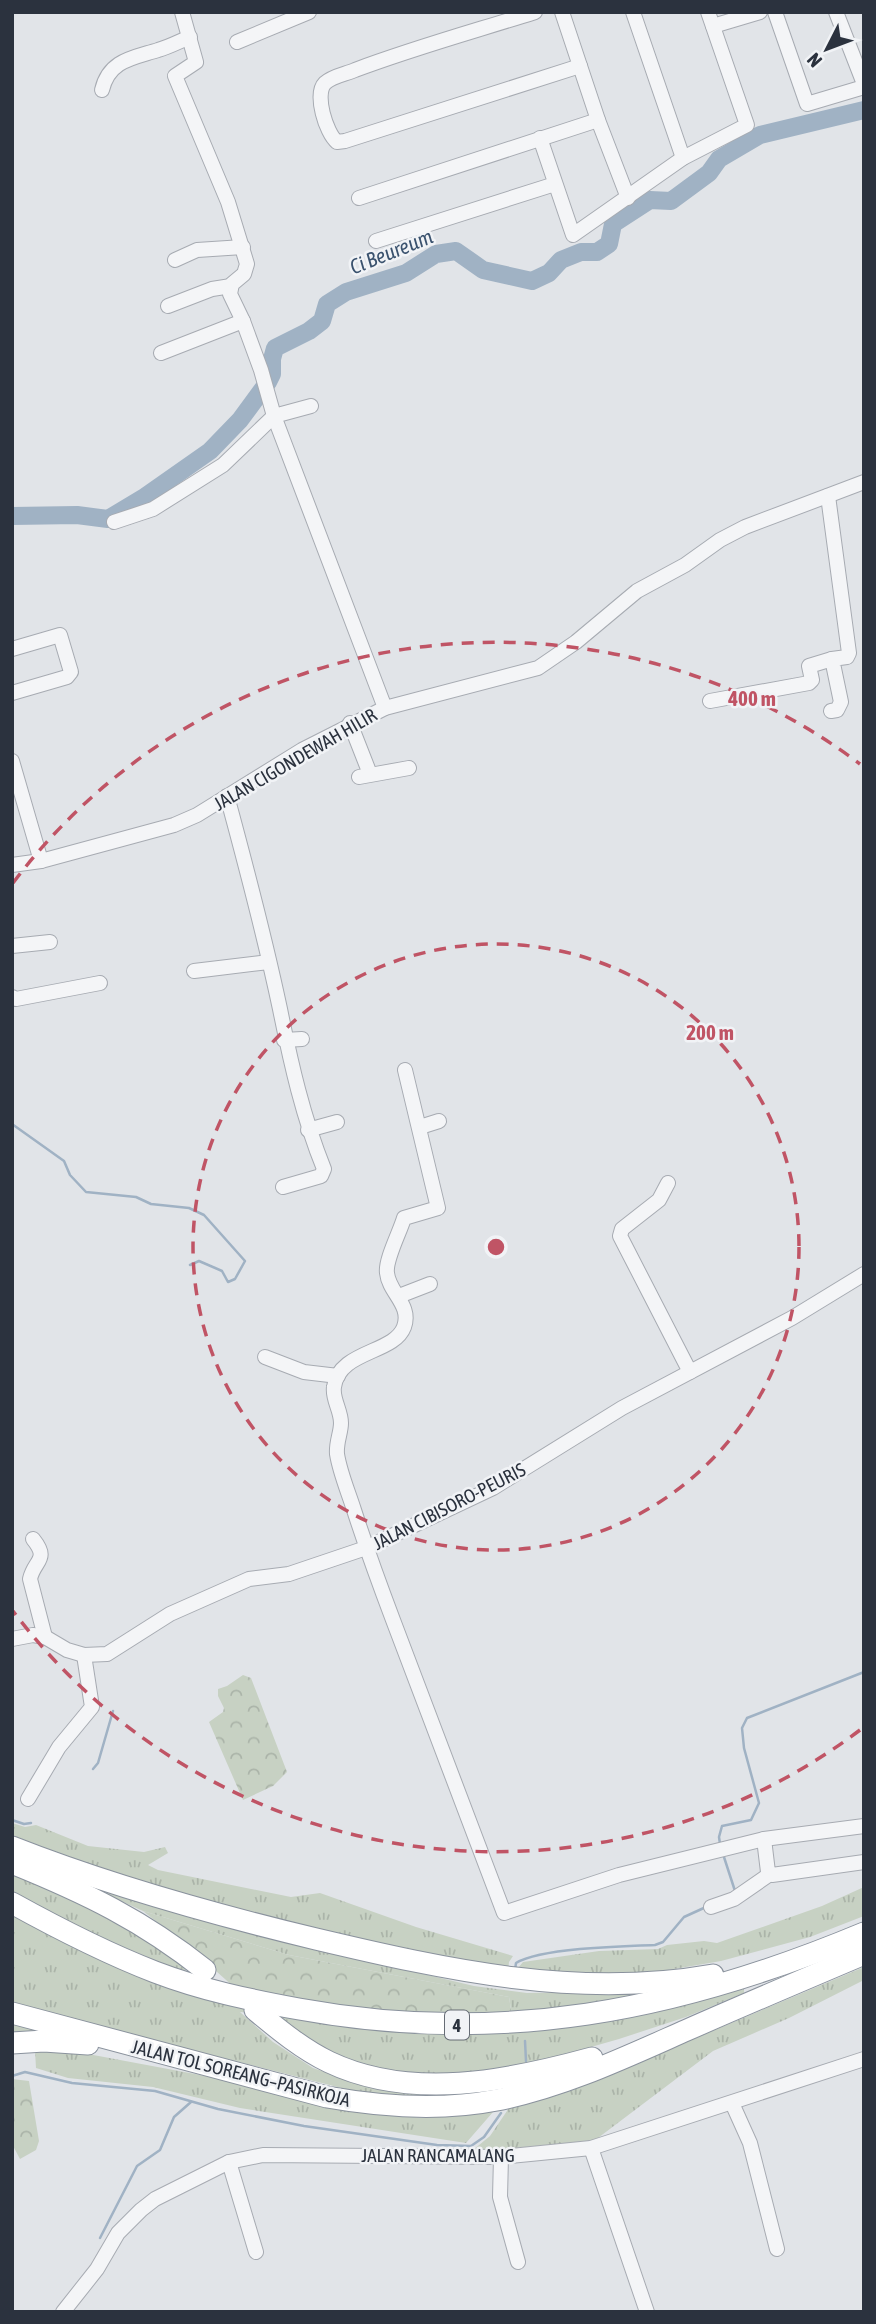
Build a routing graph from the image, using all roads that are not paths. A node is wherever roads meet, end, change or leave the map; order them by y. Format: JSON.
{"nodes":[{"id":1,"x":182,"y":12,"type":"edge"},
{"id":2,"x":309,"y":12,"type":"edge"},
{"id":3,"x":534,"y":12,"type":"edge"},
{"id":4,"x":562,"y":12,"type":"edge"},
{"id":5,"x":633,"y":12,"type":"edge"},
{"id":6,"x":760,"y":12,"type":"edge"},
{"id":7,"x":775,"y":12,"type":"edge"},
{"id":8,"x":836,"y":12,"type":"edge"},
{"id":9,"x":711,"y":19,"type":"edge"},
{"id":10,"x":190,"y":37,"type":"junction"},
{"id":11,"x":237,"y":42,"type":"dead end"},
{"id":12,"x":580,"y":66,"type":"junction"},
{"id":13,"x":864,"y":85,"type":"edge"},
{"id":14,"x":102,"y":90,"type":"dead end"},
{"id":15,"x":598,"y":120,"type":"junction"},
{"id":16,"x":540,"y":138,"type":"junction"},
{"id":17,"x":683,"y":158,"type":"junction"},
{"id":18,"x":555,"y":184,"type":"junction"},
{"id":19,"x":359,"y":198,"type":"dead end"},
{"id":20,"x":628,"y":198,"type":"junction"},
{"id":21,"x":376,"y":240,"type":"dead end"},
{"id":22,"x":243,"y":247,"type":"junction"},
{"id":23,"x":175,"y":260,"type":"dead end"},
{"id":24,"x":230,"y":286,"type":"junction"},
{"id":25,"x":168,"y":306,"type":"dead end"},
{"id":26,"x":243,"y":321,"type":"junction"},
{"id":27,"x":161,"y":353,"type":"dead end"},
{"id":28,"x":311,"y":406,"type":"dead end"},
{"id":29,"x":274,"y":416,"type":"junction"},
{"id":30,"x":864,"y":482,"type":"edge"},
{"id":31,"x":828,"y":496,"type":"junction"},
{"id":32,"x":114,"y":522,"type":"dead end"},
{"id":33,"x":12,"y":649,"type":"edge"},
{"id":34,"x":832,"y":659,"type":"junction"},
{"id":35,"x":12,"y":694,"type":"edge"},
{"id":36,"x":710,"y":701,"type":"dead end"},
{"id":37,"x":385,"y":708,"type":"junction"},
{"id":38,"x":831,"y":712,"type":"dead end"},
{"id":39,"x":350,"y":723,"type":"junction"},
{"id":40,"x":12,"y":761,"type":"edge"},
{"id":41,"x":409,"y":768,"type":"dead end"},
{"id":42,"x":227,"y":796,"type":"junction"},
{"id":43,"x":41,"y":861,"type":"junction"},
{"id":44,"x":12,"y":865,"type":"edge"},
{"id":45,"x":50,"y":942,"type":"dead end"},
{"id":46,"x":12,"y":946,"type":"edge"},
{"id":47,"x":269,"y":962,"type":"junction"},
{"id":48,"x":194,"y":971,"type":"dead end"},
{"id":49,"x":100,"y":983,"type":"dead end"},
{"id":50,"x":12,"y":997,"type":"edge"},
{"id":51,"x":302,"y":1039,"type":"dead end"},
{"id":52,"x":284,"y":1040,"type":"junction"},
{"id":53,"x":405,"y":1070,"type":"dead end"},
{"id":54,"x":439,"y":1121,"type":"dead end"},
{"id":55,"x":337,"y":1122,"type":"dead end"},
{"id":56,"x":419,"y":1127,"type":"junction"},
{"id":57,"x":308,"y":1130,"type":"junction"},
{"id":58,"x":668,"y":1183,"type":"dead end"},
{"id":59,"x":283,"y":1187,"type":"dead end"},
{"id":60,"x":864,"y":1274,"type":"edge"},
{"id":61,"x":430,"y":1284,"type":"dead end"},
{"id":62,"x":399,"y":1296,"type":"junction"},
{"id":63,"x":265,"y":1357,"type":"dead end"},
{"id":64,"x":690,"y":1372,"type":"junction"},
{"id":65,"x":338,"y":1376,"type":"junction"},
{"id":66,"x":33,"y":1539,"type":"dead end"},
{"id":67,"x":366,"y":1548,"type":"junction"},
{"id":68,"x":45,"y":1637,"type":"junction"},
{"id":69,"x":12,"y":1639,"type":"edge"},
{"id":70,"x":83,"y":1655,"type":"junction"},
{"id":71,"x":28,"y":1799,"type":"dead end"},
{"id":72,"x":864,"y":1826,"type":"edge"},
{"id":73,"x":764,"y":1839,"type":"junction"},
{"id":74,"x":12,"y":1847,"type":"edge"},
{"id":75,"x":864,"y":1862,"type":"edge"},
{"id":76,"x":12,"y":1863,"type":"edge"},
{"id":77,"x":769,"y":1874,"type":"junction"},
{"id":78,"x":87,"y":1885,"type":"junction"},
{"id":79,"x":12,"y":1903,"type":"edge"},
{"id":80,"x":711,"y":1907,"type":"dead end"},
{"id":81,"x":864,"y":1933,"type":"edge"},
{"id":82,"x":840,"y":1942,"type":"junction"},
{"id":83,"x":864,"y":1954,"type":"edge"},
{"id":84,"x":205,"y":1970,"type":"dead end"},
{"id":85,"x":739,"y":2007,"type":"junction"},
{"id":86,"x":255,"y":2010,"type":"dead end"},
{"id":87,"x":12,"y":2013,"type":"edge"},
{"id":88,"x":81,"y":2037,"type":"junction"},
{"id":89,"x":12,"y":2043,"type":"edge"},
{"id":90,"x":864,"y":2059,"type":"edge"},
{"id":91,"x":732,"y":2103,"type":"junction"},
{"id":92,"x":591,"y":2148,"type":"junction"},
{"id":93,"x":501,"y":2157,"type":"junction"},
{"id":94,"x":229,"y":2162,"type":"junction"},
{"id":95,"x":777,"y":2249,"type":"dead end"},
{"id":96,"x":256,"y":2252,"type":"dead end"},
{"id":97,"x":518,"y":2262,"type":"dead end"},
{"id":98,"x":63,"y":2312,"type":"edge"},
{"id":99,"x":647,"y":2312,"type":"edge"}],
"edges":[{"from":1,"to":10,"type":"street"},
{"from":2,"to":11,"type":"street"},
{"from":3,"to":12,"type":"street"},
{"from":4,"to":12,"type":"street"},
{"from":5,"to":17,"type":"street"},
{"from":6,"to":9,"type":"street"},
{"from":7,"to":13,"type":"street"},
{"from":8,"to":13,"type":"street"},
{"from":9,"to":17,"type":"street"},
{"from":10,"to":14,"type":"street"},
{"from":10,"to":22,"type":"street"},
{"from":12,"to":15,"type":"street"},
{"from":15,"to":16,"type":"street"},
{"from":15,"to":20,"type":"street"},
{"from":16,"to":18,"type":"street"},
{"from":16,"to":19,"type":"street"},
{"from":17,"to":20,"type":"street"},
{"from":18,"to":20,"type":"street"},
{"from":18,"to":21,"type":"street"},
{"from":22,"to":23,"type":"street"},
{"from":22,"to":24,"type":"street"},
{"from":24,"to":25,"type":"street"},
{"from":24,"to":26,"type":"street"},
{"from":26,"to":27,"type":"street"},
{"from":26,"to":29,"type":"street"},
{"from":28,"to":29,"type":"street"},
{"from":29,"to":32,"type":"street"},
{"from":29,"to":37,"type":"street"},
{"from":30,"to":31,"type":"street","name":"JALAN CIGONDEWAH HILIR"},
{"from":31,"to":34,"type":"street"},
{"from":31,"to":37,"type":"street","name":"JALAN CIGONDEWAH HILIR"},
{"from":33,"to":35,"type":"street"},
{"from":34,"to":36,"type":"street"},
{"from":34,"to":38,"type":"street"},
{"from":37,"to":39,"type":"street","name":"JALAN CIGONDEWAH HILIR"},
{"from":39,"to":41,"type":"street"},
{"from":39,"to":42,"type":"street","name":"JALAN CIGONDEWAH HILIR"},
{"from":40,"to":43,"type":"street"},
{"from":42,"to":43,"type":"street","name":"JALAN CIGONDEWAH HILIR"},
{"from":42,"to":47,"type":"street"},
{"from":43,"to":44,"type":"street","name":"JALAN CIGONDEWAH HILIR"},
{"from":45,"to":46,"type":"street"},
{"from":47,"to":48,"type":"street"},
{"from":47,"to":52,"type":"street"},
{"from":49,"to":50,"type":"street"},
{"from":51,"to":52,"type":"street"},
{"from":52,"to":57,"type":"street"},
{"from":53,"to":56,"type":"street"},
{"from":54,"to":56,"type":"street"},
{"from":55,"to":57,"type":"street"},
{"from":56,"to":62,"type":"street"},
{"from":57,"to":59,"type":"street"},
{"from":58,"to":64,"type":"street"},
{"from":60,"to":64,"type":"street","name":"JALAN CIBISORO-PEURIS"},
{"from":61,"to":62,"type":"street"},
{"from":62,"to":65,"type":"street"},
{"from":63,"to":65,"type":"street"},
{"from":64,"to":67,"type":"street","name":"JALAN CIBISORO-PEURIS"},
{"from":65,"to":67,"type":"street"},
{"from":66,"to":68,"type":"street"},
{"from":67,"to":70,"type":"street","name":"JALAN CIBISORO-PEURIS"},
{"from":67,"to":73,"type":"street"},
{"from":68,"to":69,"type":"street"},
{"from":68,"to":70,"type":"street"},
{"from":70,"to":71,"type":"street"},
{"from":72,"to":73,"type":"street"},
{"from":73,"to":77,"type":"street"},
{"from":74,"to":78,"type":"highway"},
{"from":75,"to":77,"type":"street"},
{"from":76,"to":78,"type":"highway"},
{"from":77,"to":80,"type":"street"},
{"from":78,"to":82,"type":"highway"},
{"from":78,"to":84,"type":"highway"},
{"from":79,"to":82,"type":"highway","number":"4"},
{"from":81,"to":82,"type":"highway","number":"4"},
{"from":83,"to":85,"type":"highway","name":"JALAN TOL SOREANG–PASIRKOJA"},
{"from":85,"to":86,"type":"highway"},
{"from":85,"to":88,"type":"highway","name":"JALAN TOL SOREANG–PASIRKOJA"},
{"from":87,"to":88,"type":"highway","name":"JALAN TOL SOREANG–PASIRKOJA"},
{"from":88,"to":89,"type":"highway"},
{"from":90,"to":91,"type":"street","name":"JALAN RANCAMALANG"},
{"from":91,"to":92,"type":"street","name":"JALAN RANCAMALANG"},
{"from":91,"to":95,"type":"street"},
{"from":92,"to":93,"type":"street","name":"JALAN RANCAMALANG"},
{"from":92,"to":99,"type":"street"},
{"from":93,"to":94,"type":"street","name":"JALAN RANCAMALANG"},
{"from":93,"to":97,"type":"street"},
{"from":94,"to":96,"type":"street"},
{"from":94,"to":98,"type":"street","name":"JALAN RANCAMALANG"}]}
